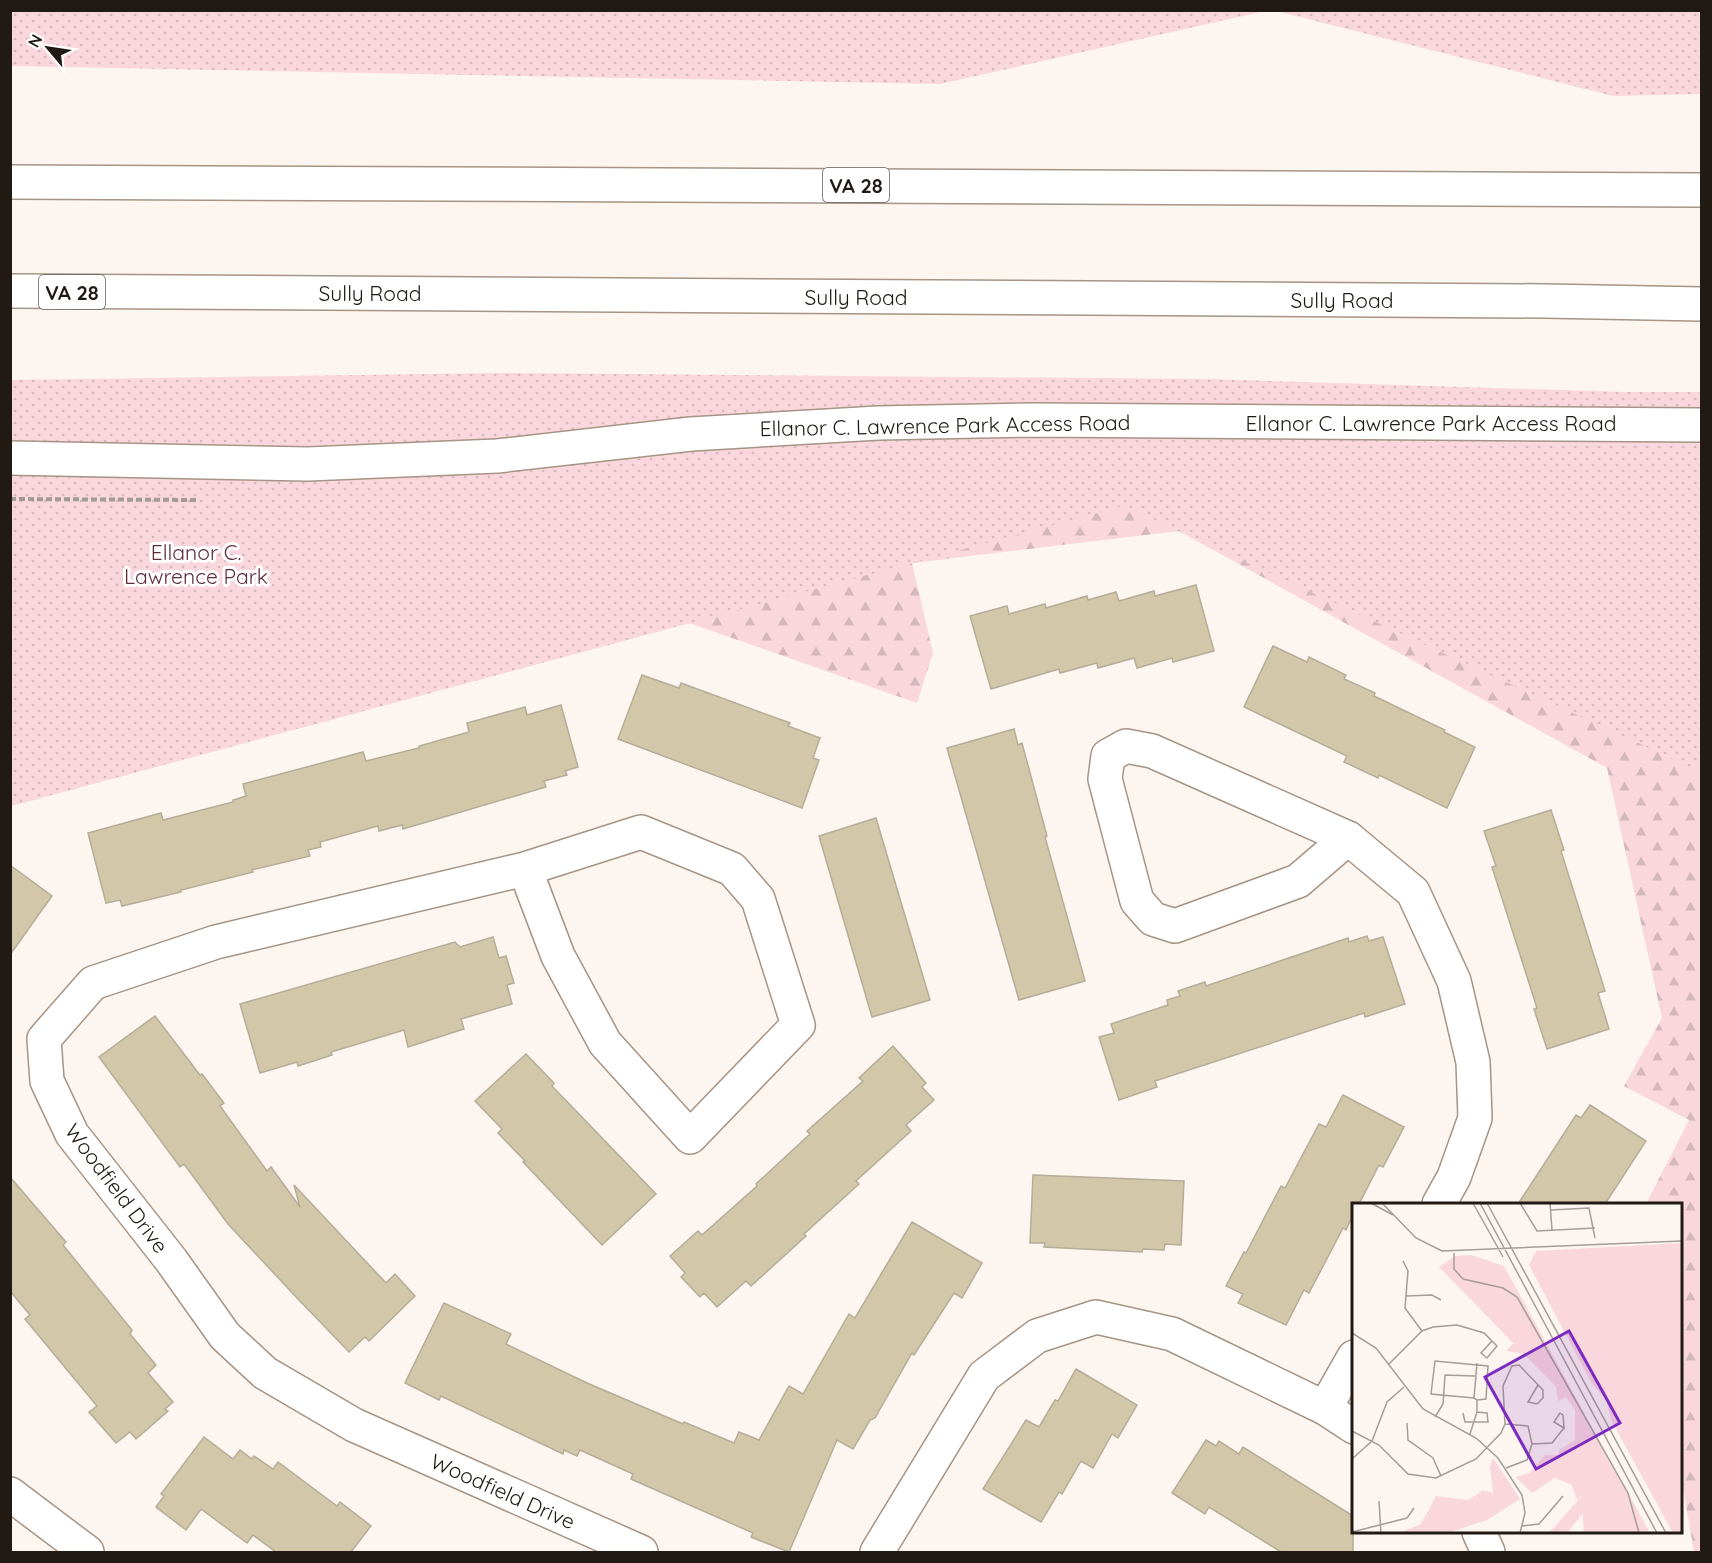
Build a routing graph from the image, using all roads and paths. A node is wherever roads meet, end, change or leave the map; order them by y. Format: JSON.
{"nodes":[{"id":1,"x":10,"y":182,"type":"edge"},
{"id":2,"x":1701,"y":190,"type":"edge"},
{"id":3,"x":10,"y":291,"type":"edge"},
{"id":4,"x":1701,"y":304,"type":"edge"},
{"id":5,"x":1701,"y":424,"type":"edge"},
{"id":6,"x":10,"y":458,"type":"edge"},
{"id":7,"x":10,"y":499,"type":"edge"},
{"id":8,"x":202,"y":500,"type":"dead end"},
{"id":9,"x":1348,"y":838,"type":"junction"},
{"id":10,"x":525,"y":869,"type":"junction"},
{"id":11,"x":1440,"y":1203,"type":"edge"},
{"id":12,"x":1352,"y":1359,"type":"edge"},
{"id":13,"x":1325,"y":1408,"type":"junction"},
{"id":14,"x":1352,"y":1426,"type":"edge"},
{"id":15,"x":10,"y":1494,"type":"edge"},
{"id":16,"x":1479,"y":1533,"type":"edge"},
{"id":17,"x":87,"y":1552,"type":"edge"},
{"id":18,"x":641,"y":1552,"type":"edge"},
{"id":19,"x":877,"y":1552,"type":"edge"},
{"id":20,"x":1488,"y":1552,"type":"edge"}],
"edges":[{"from":1,"to":2,"type":"main road","number":"VA 28"},
{"from":3,"to":4,"type":"main road","name":"Sully Road","number":"VA 28"},
{"from":5,"to":6,"type":"main road","name":"Ellanor C. Lawrence Park Access Road"},
{"from":7,"to":8,"type":"path"},
{"from":9,"to":9,"type":"main road"},
{"from":9,"to":11,"type":"main road"},
{"from":10,"to":10,"type":"main road","name":"Woodfield Drive"},
{"from":10,"to":18,"type":"main road","name":"Woodfield Drive"},
{"from":12,"to":13,"type":"main road"},
{"from":13,"to":14,"type":"main road"},
{"from":13,"to":19,"type":"main road"},
{"from":15,"to":17,"type":"main road"},
{"from":16,"to":20,"type":"main road"}]}
